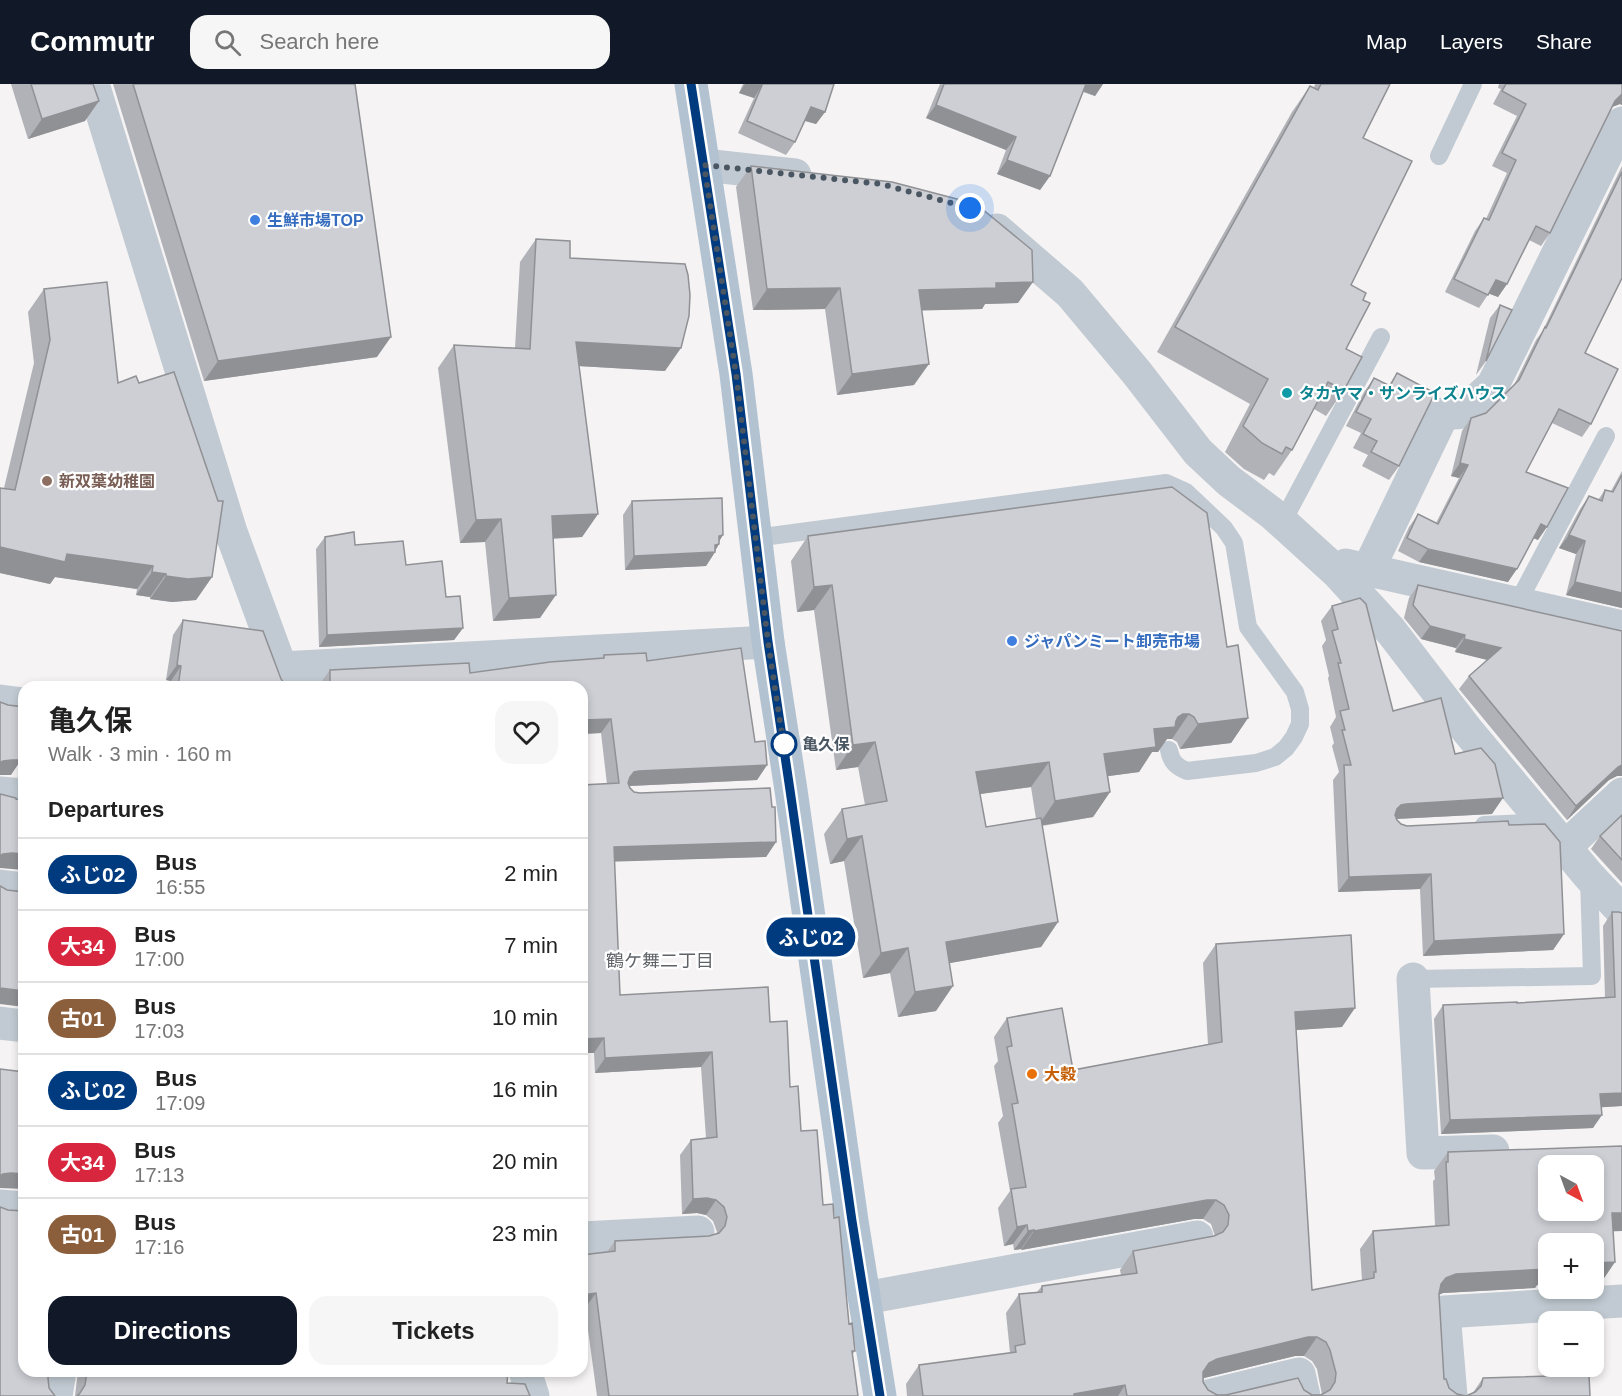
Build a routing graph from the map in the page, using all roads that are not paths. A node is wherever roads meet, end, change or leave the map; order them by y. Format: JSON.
{"nodes":[{"id":1,"x":93,"y":84,"type":"edge"},
{"id":2,"x":691,"y":84,"type":"edge"},
{"id":3,"x":1473,"y":84,"type":"edge"},
{"id":4,"x":1622,"y":123,"type":"edge"},
{"id":5,"x":1439,"y":156,"type":"dead end"},
{"id":6,"x":704,"y":165,"type":"junction"},
{"id":7,"x":822,"y":178,"type":"edge"},
{"id":8,"x":978,"y":214,"type":"edge"},
{"id":9,"x":1381,"y":337,"type":"dead end"},
{"id":10,"x":1606,"y":436,"type":"dead end"},
{"id":11,"x":1282,"y":523,"type":"junction"},
{"id":12,"x":756,"y":538,"type":"junction"},
{"id":13,"x":1324,"y":560,"type":"junction"},
{"id":14,"x":1368,"y":570,"type":"junction"},
{"id":15,"x":1517,"y":604,"type":"junction"},
{"id":16,"x":1622,"y":627,"type":"edge"},
{"id":17,"x":768,"y":642,"type":"junction"},
{"id":18,"x":285,"y":677,"type":"edge"},
{"id":19,"x":0,"y":701,"type":"edge"},
{"id":20,"x":18,"y":703,"type":"edge"},
{"id":21,"x":1169,"y":750,"type":"edge"},
{"id":22,"x":0,"y":793,"type":"edge"},
{"id":23,"x":18,"y":794,"type":"edge"},
{"id":24,"x":1622,"y":794,"type":"edge"},
{"id":25,"x":1545,"y":822,"type":"junction"},
{"id":26,"x":1464,"y":826,"type":"edge"},
{"id":27,"x":1565,"y":847,"type":"junction"},
{"id":28,"x":1588,"y":876,"type":"junction"},
{"id":29,"x":0,"y":886,"type":"edge"},
{"id":30,"x":18,"y":889,"type":"edge"},
{"id":31,"x":1622,"y":910,"type":"edge"},
{"id":32,"x":1413,"y":979,"type":"joint"},
{"id":33,"x":0,"y":1023,"type":"edge"},
{"id":34,"x":18,"y":1025,"type":"edge"},
{"id":35,"x":1517,"y":1150,"type":"edge"},
{"id":36,"x":0,"y":1206,"type":"edge"},
{"id":37,"x":18,"y":1208,"type":"edge"},
{"id":38,"x":698,"y":1232,"type":"dead end"},
{"id":39,"x":1197,"y":1237,"type":"edge"},
{"id":40,"x":588,"y":1238,"type":"edge"},
{"id":41,"x":865,"y":1298,"type":"junction"},
{"id":42,"x":1622,"y":1301,"type":"edge"},
{"id":43,"x":59,"y":1377,"type":"edge"},
{"id":44,"x":527,"y":1377,"type":"edge"},
{"id":45,"x":56,"y":1396,"type":"edge"},
{"id":46,"x":533,"y":1396,"type":"edge"},
{"id":47,"x":880,"y":1396,"type":"edge"},
{"id":48,"x":1208,"y":1396,"type":"edge"},
{"id":49,"x":1304,"y":1396,"type":"edge"},
{"id":50,"x":1451,"y":1396,"type":"edge"}],
"edges":[{"from":1,"to":18,"type":"street"},
{"from":2,"to":6,"type":"main road"},
{"from":3,"to":5,"type":"lane"},
{"from":4,"to":14,"type":"street"},
{"from":6,"to":7,"type":"street"},
{"from":6,"to":12,"type":"main road"},
{"from":8,"to":11,"type":"street"},
{"from":9,"to":11,"type":"lane"},
{"from":10,"to":15,"type":"lane"},
{"from":11,"to":13,"type":"street"},
{"from":12,"to":17,"type":"main road"},
{"from":12,"to":21,"type":"lane"},
{"from":13,"to":14,"type":"street"},
{"from":13,"to":25,"type":"street"},
{"from":14,"to":15,"type":"street"},
{"from":15,"to":16,"type":"street"},
{"from":17,"to":18,"type":"street"},
{"from":17,"to":41,"type":"main road"},
{"from":19,"to":20,"type":"street"},
{"from":22,"to":23,"type":"street"},
{"from":24,"to":27,"type":"street"},
{"from":25,"to":26,"type":"lane"},
{"from":25,"to":27,"type":"street"},
{"from":27,"to":28,"type":"street"},
{"from":28,"to":31,"type":"street"},
{"from":28,"to":32,"type":"lane"},
{"from":29,"to":30,"type":"street"},
{"from":32,"to":35,"type":"street"},
{"from":33,"to":34,"type":"street"},
{"from":36,"to":37,"type":"street"},
{"from":38,"to":40,"type":"street"},
{"from":39,"to":41,"type":"street"},
{"from":41,"to":47,"type":"main road"},
{"from":42,"to":50,"type":"street"},
{"from":43,"to":45,"type":"street"},
{"from":44,"to":46,"type":"street"},
{"from":48,"to":49,"type":"street"}]}
